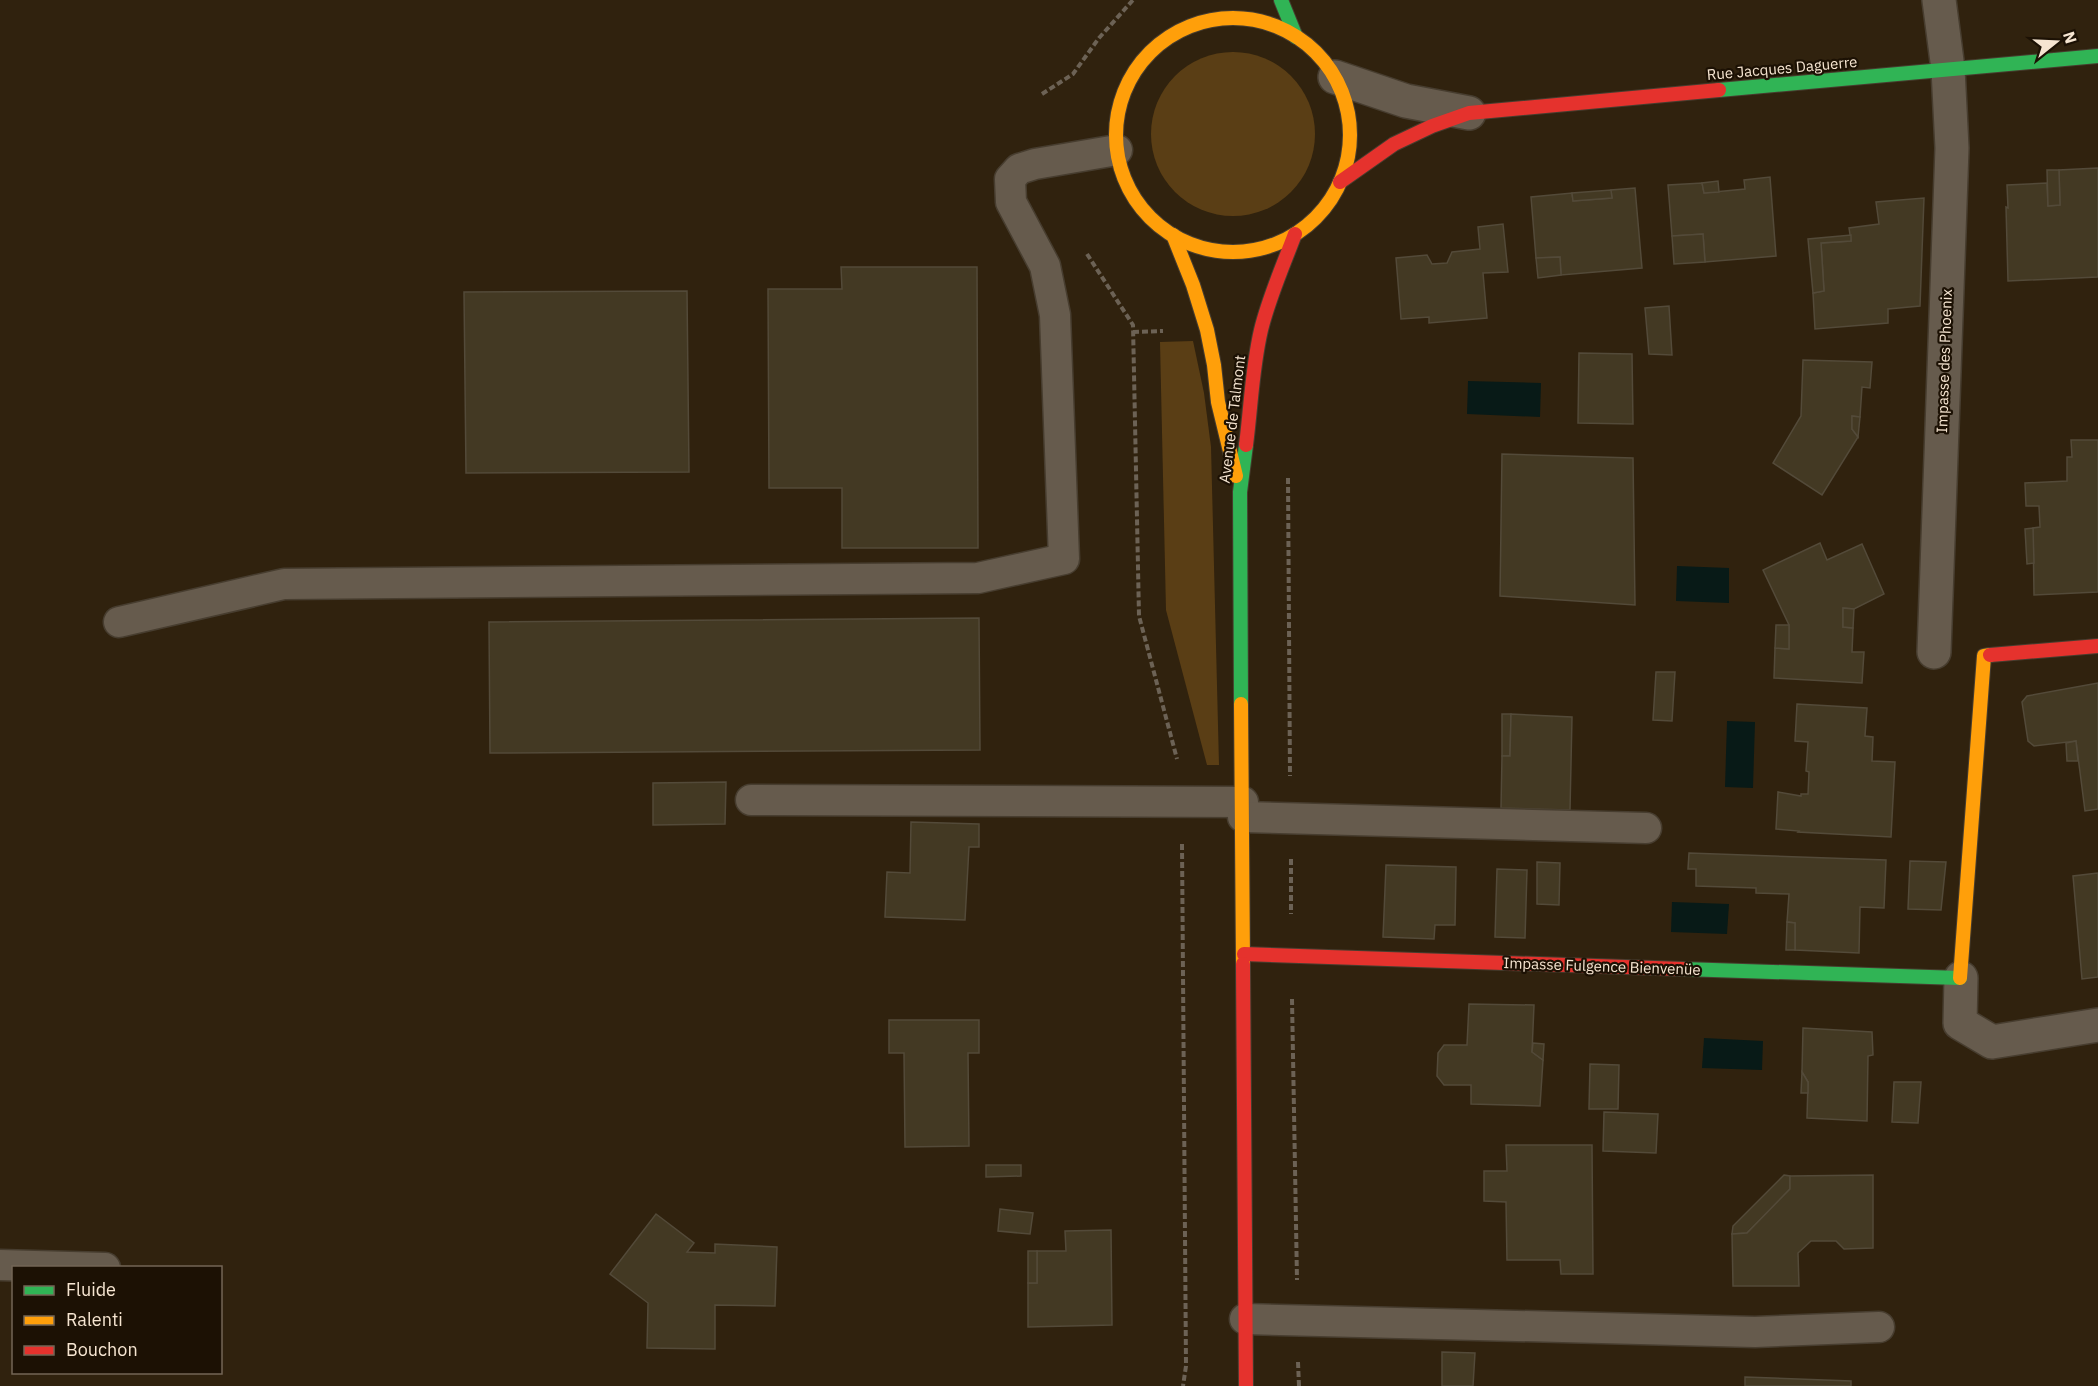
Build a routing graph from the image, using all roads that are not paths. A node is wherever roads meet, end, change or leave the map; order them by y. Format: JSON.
{"nodes":[{"id":1,"x":1281,"y":0,"type":"edge"},
{"id":2,"x":1939,"y":0,"type":"edge"},
{"id":3,"x":1176,"y":18,"type":"dead end"},
{"id":4,"x":1296,"y":36,"type":"junction"},
{"id":5,"x":1169,"y":37,"type":"junction"},
{"id":6,"x":2098,"y":56,"type":"edge"},
{"id":7,"x":1948,"y":69,"type":"junction"},
{"id":8,"x":1335,"y":77,"type":"junction"},
{"id":9,"x":1469,"y":114,"type":"junction"},
{"id":10,"x":1117,"y":150,"type":"junction"},
{"id":11,"x":1340,"y":182,"type":"junction"},
{"id":12,"x":1295,"y":234,"type":"junction"},
{"id":13,"x":1173,"y":235,"type":"junction"},
{"id":14,"x":1240,"y":492,"type":"junction"},
{"id":15,"x":119,"y":622,"type":"dead end"},
{"id":16,"x":2098,"y":646,"type":"edge"},
{"id":17,"x":1934,"y":652,"type":"dead end"},
{"id":18,"x":751,"y":800,"type":"dead end"},
{"id":19,"x":1243,"y":810,"type":"junction"},
{"id":20,"x":1646,"y":828,"type":"dead end"},
{"id":21,"x":1244,"y":954,"type":"junction"},
{"id":22,"x":1961,"y":978,"type":"junction"},
{"id":23,"x":2098,"y":1025,"type":"edge"},
{"id":24,"x":0,"y":1265,"type":"edge"},
{"id":25,"x":35,"y":1266,"type":"edge"},
{"id":26,"x":1245,"y":1319,"type":"junction"},
{"id":27,"x":1880,"y":1328,"type":"dead end"},
{"id":28,"x":1246,"y":1386,"type":"edge"}],
"edges":[{"from":1,"to":4,"type":"main road"},
{"from":2,"to":7,"type":"street","name":"Impasse des Phoenix"},
{"from":3,"to":5,"type":"main road"},
{"from":4,"to":5,"type":"main road"},
{"from":4,"to":8,"type":"main road"},
{"from":5,"to":10,"type":"main road"},
{"from":6,"to":7,"type":"main road","name":"Rue Jacques Daguerre"},
{"from":7,"to":9,"type":"main road","name":"Rue Jacques Daguerre"},
{"from":7,"to":17,"type":"street","name":"Impasse des Phoenix"},
{"from":8,"to":9,"type":"street"},
{"from":8,"to":11,"type":"main road"},
{"from":9,"to":11,"type":"main road","name":"Rue Jacques Daguerre"},
{"from":10,"to":13,"type":"main road"},
{"from":10,"to":15,"type":"lane"},
{"from":11,"to":12,"type":"main road"},
{"from":12,"to":13,"type":"main road"},
{"from":12,"to":14,"type":"main road","name":"Avenue de Talmont"},
{"from":13,"to":14,"type":"main road","name":"Avenue de Talmont"},
{"from":14,"to":19,"type":"main road"},
{"from":16,"to":22,"type":"main road"},
{"from":18,"to":19,"type":"lane"},
{"from":19,"to":20,"type":"lane"},
{"from":19,"to":21,"type":"main road"},
{"from":21,"to":22,"type":"main road","name":"Impasse Fulgence Bienvenüe"},
{"from":21,"to":26,"type":"main road"},
{"from":22,"to":23,"type":"street"},
{"from":24,"to":25,"type":"lane"},
{"from":26,"to":27,"type":"lane"},
{"from":26,"to":28,"type":"main road"}]}
